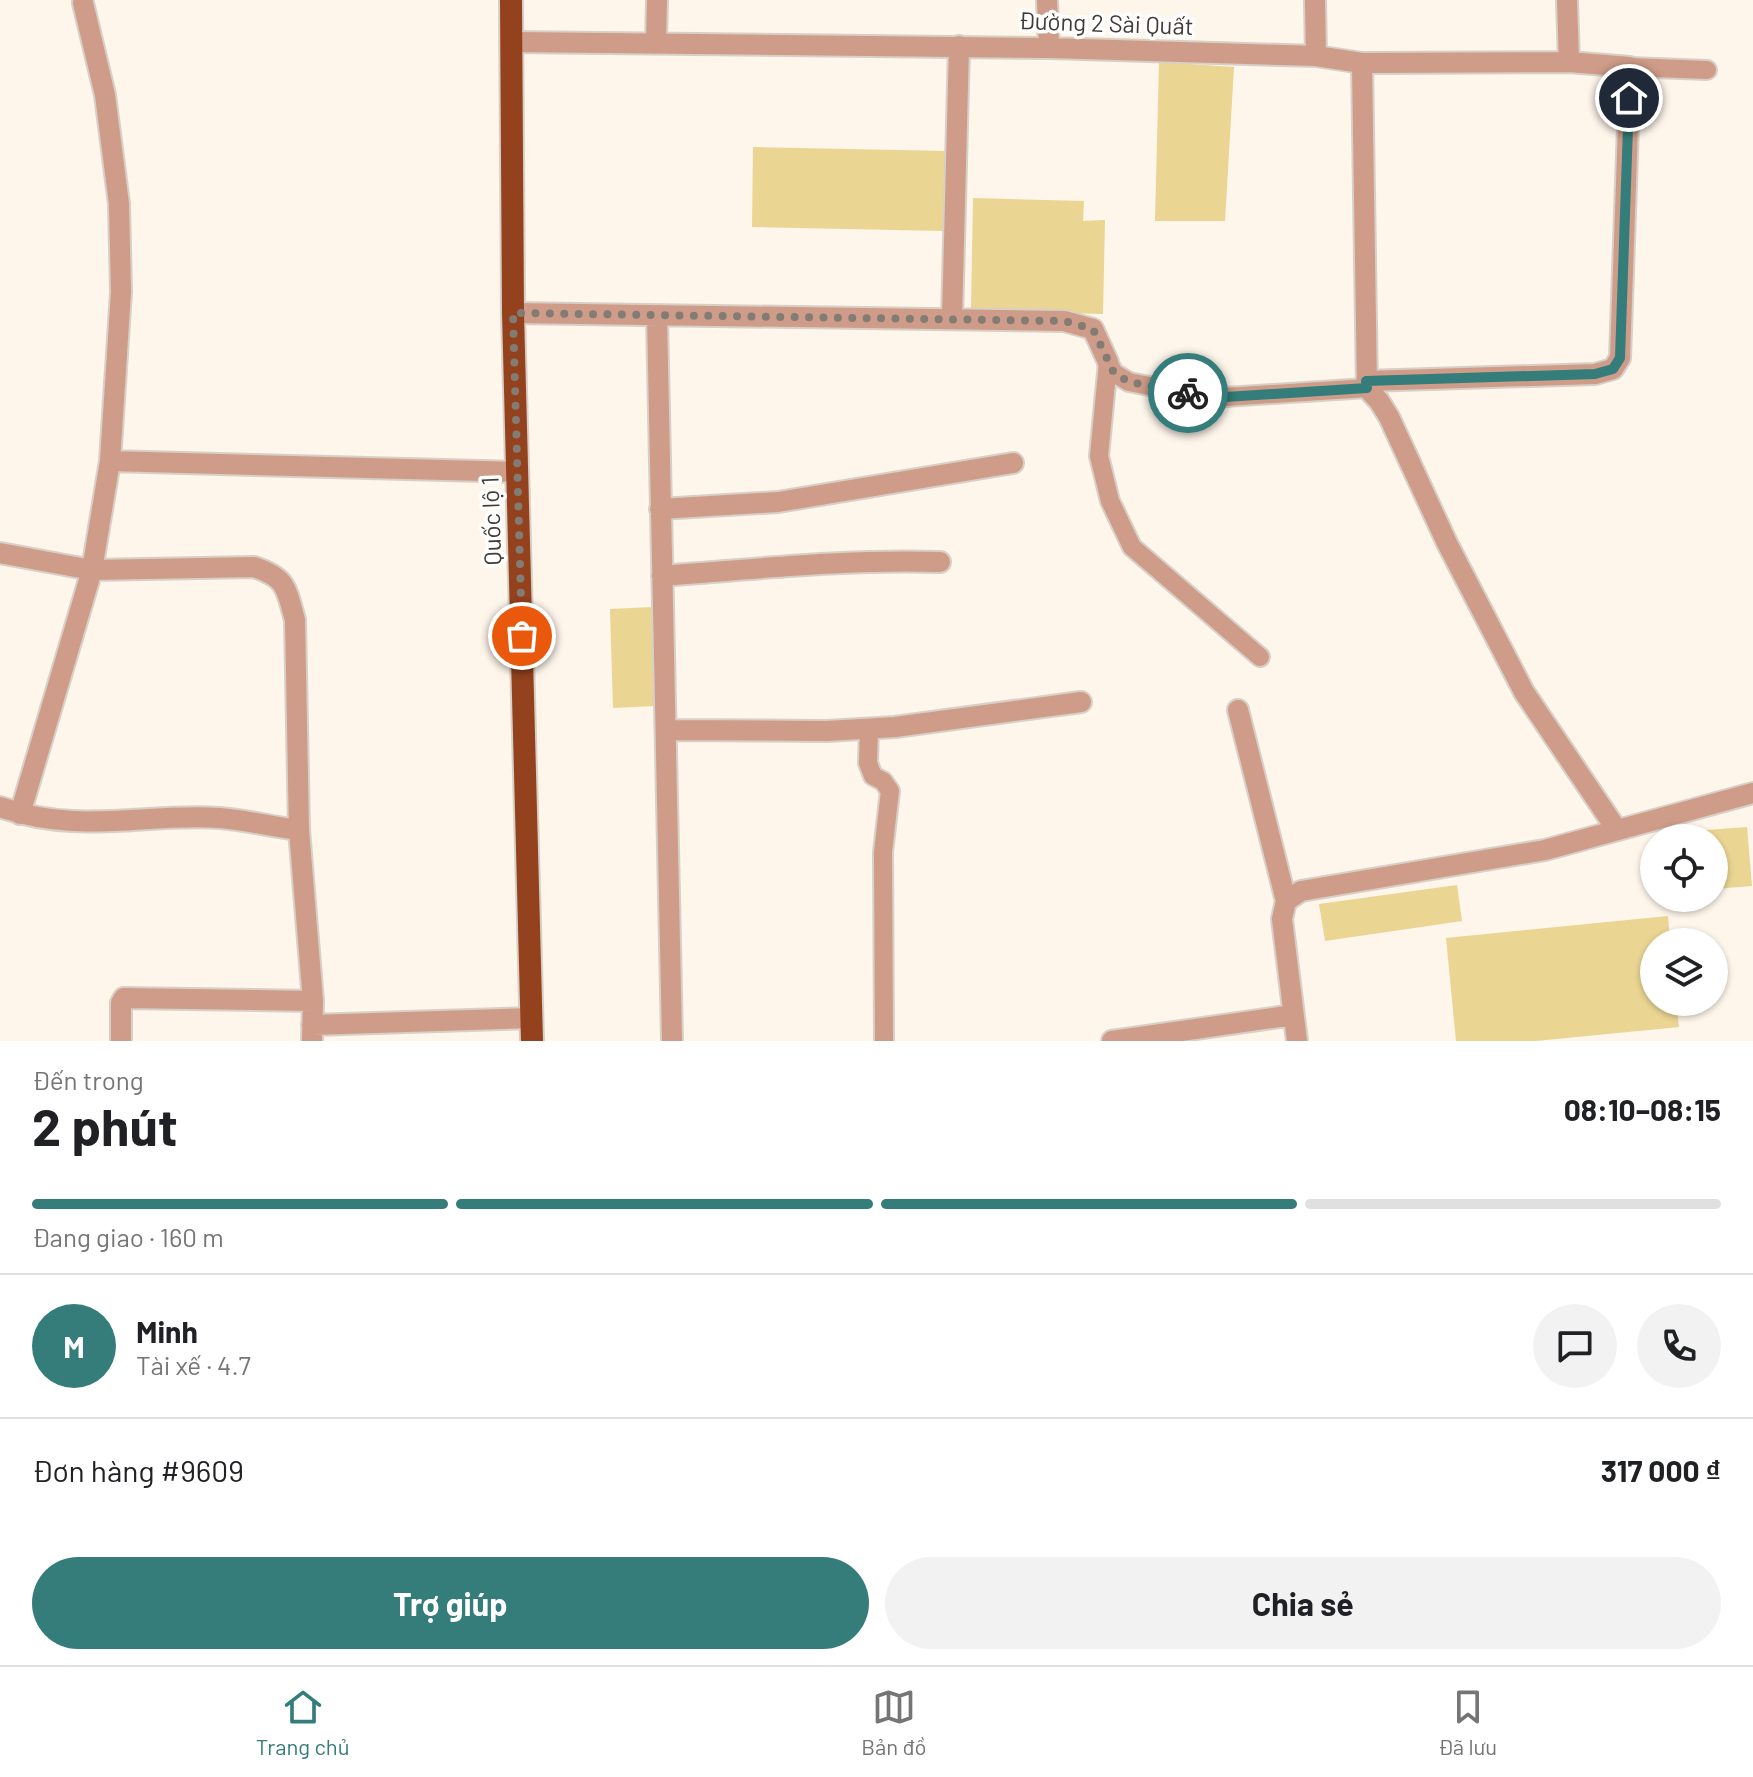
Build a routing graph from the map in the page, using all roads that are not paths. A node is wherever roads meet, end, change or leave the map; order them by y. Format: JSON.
{"nodes":[{"id":1,"x":511,"y":0,"type":"edge"},
{"id":2,"x":657,"y":0,"type":"edge"},
{"id":3,"x":1047,"y":0,"type":"edge"},
{"id":4,"x":1315,"y":0,"type":"edge"},
{"id":5,"x":1567,"y":0,"type":"edge"},
{"id":6,"x":83,"y":3,"type":"dead end"},
{"id":7,"x":512,"y":42,"type":"junction"},
{"id":8,"x":656,"y":42,"type":"junction"},
{"id":9,"x":959,"y":46,"type":"junction"},
{"id":10,"x":1049,"y":48,"type":"junction"},
{"id":11,"x":1316,"y":56,"type":"junction"},
{"id":12,"x":1569,"y":62,"type":"junction"},
{"id":13,"x":1362,"y":63,"type":"junction"},
{"id":14,"x":1707,"y":70,"type":"dead end"},
{"id":15,"x":1630,"y":78,"type":"junction"},
{"id":16,"x":513,"y":313,"type":"junction"},
{"id":17,"x":657,"y":316,"type":"junction"},
{"id":18,"x":952,"y":319,"type":"junction"},
{"id":19,"x":1108,"y":362,"type":"junction"},
{"id":20,"x":1367,"y":384,"type":"junction"},
{"id":21,"x":110,"y":461,"type":"junction"},
{"id":22,"x":1013,"y":463,"type":"dead end"},
{"id":23,"x":517,"y":472,"type":"junction"},
{"id":24,"x":660,"y":509,"type":"junction"},
{"id":25,"x":0,"y":553,"type":"edge"},
{"id":26,"x":940,"y":562,"type":"dead end"},
{"id":27,"x":92,"y":570,"type":"junction"},
{"id":28,"x":662,"y":576,"type":"junction"},
{"id":29,"x":1260,"y":657,"type":"dead end"},
{"id":30,"x":1081,"y":702,"type":"dead end"},
{"id":31,"x":1238,"y":710,"type":"dead end"},
{"id":32,"x":869,"y":728,"type":"junction"},
{"id":33,"x":666,"y":730,"type":"junction"},
{"id":34,"x":1753,"y":793,"type":"edge"},
{"id":35,"x":10,"y":811,"type":"edge"},
{"id":36,"x":299,"y":830,"type":"junction"},
{"id":37,"x":1617,"y":830,"type":"junction"},
{"id":38,"x":1286,"y":901,"type":"junction"},
{"id":39,"x":313,"y":1001,"type":"junction"},
{"id":40,"x":1293,"y":1015,"type":"junction"},
{"id":41,"x":532,"y":1018,"type":"junction"},
{"id":42,"x":312,"y":1033,"type":"edge"},
{"id":43,"x":121,"y":1041,"type":"edge"},
{"id":44,"x":532,"y":1041,"type":"edge"},
{"id":45,"x":672,"y":1041,"type":"edge"},
{"id":46,"x":884,"y":1041,"type":"edge"},
{"id":47,"x":1112,"y":1041,"type":"edge"},
{"id":48,"x":1297,"y":1041,"type":"edge"}],
"edges":[{"from":1,"to":7,"type":"highway","name":"Quốc lộ 1"},
{"from":2,"to":8,"type":"street"},
{"from":3,"to":10,"type":"street"},
{"from":4,"to":11,"type":"street"},
{"from":5,"to":12,"type":"street"},
{"from":6,"to":21,"type":"street"},
{"from":7,"to":8,"type":"street","name":"Đường 2 Sài Quất"},
{"from":7,"to":16,"type":"highway","name":"Quốc lộ 1"},
{"from":8,"to":9,"type":"street","name":"Đường 2 Sài Quất"},
{"from":9,"to":10,"type":"street","name":"Đường 2 Sài Quất"},
{"from":9,"to":18,"type":"street"},
{"from":10,"to":11,"type":"street","name":"Đường 2 Sài Quất"},
{"from":11,"to":13,"type":"street","name":"Đường 2 Sài Quất"},
{"from":12,"to":13,"type":"street","name":"Đường 2 Sài Quất"},
{"from":12,"to":15,"type":"street","name":"Đường 2 Sài Quất"},
{"from":13,"to":20,"type":"street"},
{"from":14,"to":15,"type":"lane"},
{"from":15,"to":20,"type":"street"},
{"from":16,"to":17,"type":"street"},
{"from":16,"to":23,"type":"highway","name":"Quốc lộ 1"},
{"from":17,"to":18,"type":"street"},
{"from":17,"to":24,"type":"street"},
{"from":18,"to":19,"type":"street"},
{"from":19,"to":20,"type":"lane"},
{"from":19,"to":29,"type":"lane"},
{"from":20,"to":37,"type":"street"},
{"from":21,"to":23,"type":"street"},
{"from":21,"to":27,"type":"street"},
{"from":22,"to":24,"type":"street"},
{"from":23,"to":41,"type":"highway","name":"Quốc lộ 1"},
{"from":24,"to":28,"type":"street"},
{"from":25,"to":27,"type":"street"},
{"from":26,"to":28,"type":"street"},
{"from":27,"to":35,"type":"street"},
{"from":27,"to":36,"type":"street"},
{"from":28,"to":33,"type":"street"},
{"from":30,"to":32,"type":"street"},
{"from":31,"to":38,"type":"street"},
{"from":32,"to":33,"type":"street"},
{"from":32,"to":46,"type":"lane"},
{"from":33,"to":45,"type":"street"},
{"from":34,"to":37,"type":"street"},
{"from":35,"to":36,"type":"street"},
{"from":36,"to":39,"type":"street"},
{"from":37,"to":38,"type":"street"},
{"from":38,"to":40,"type":"street"},
{"from":39,"to":42,"type":"street"},
{"from":39,"to":43,"type":"street"},
{"from":40,"to":47,"type":"street"},
{"from":40,"to":48,"type":"street"},
{"from":41,"to":42,"type":"street"},
{"from":41,"to":44,"type":"highway","name":"Quốc lộ 1"}]}
